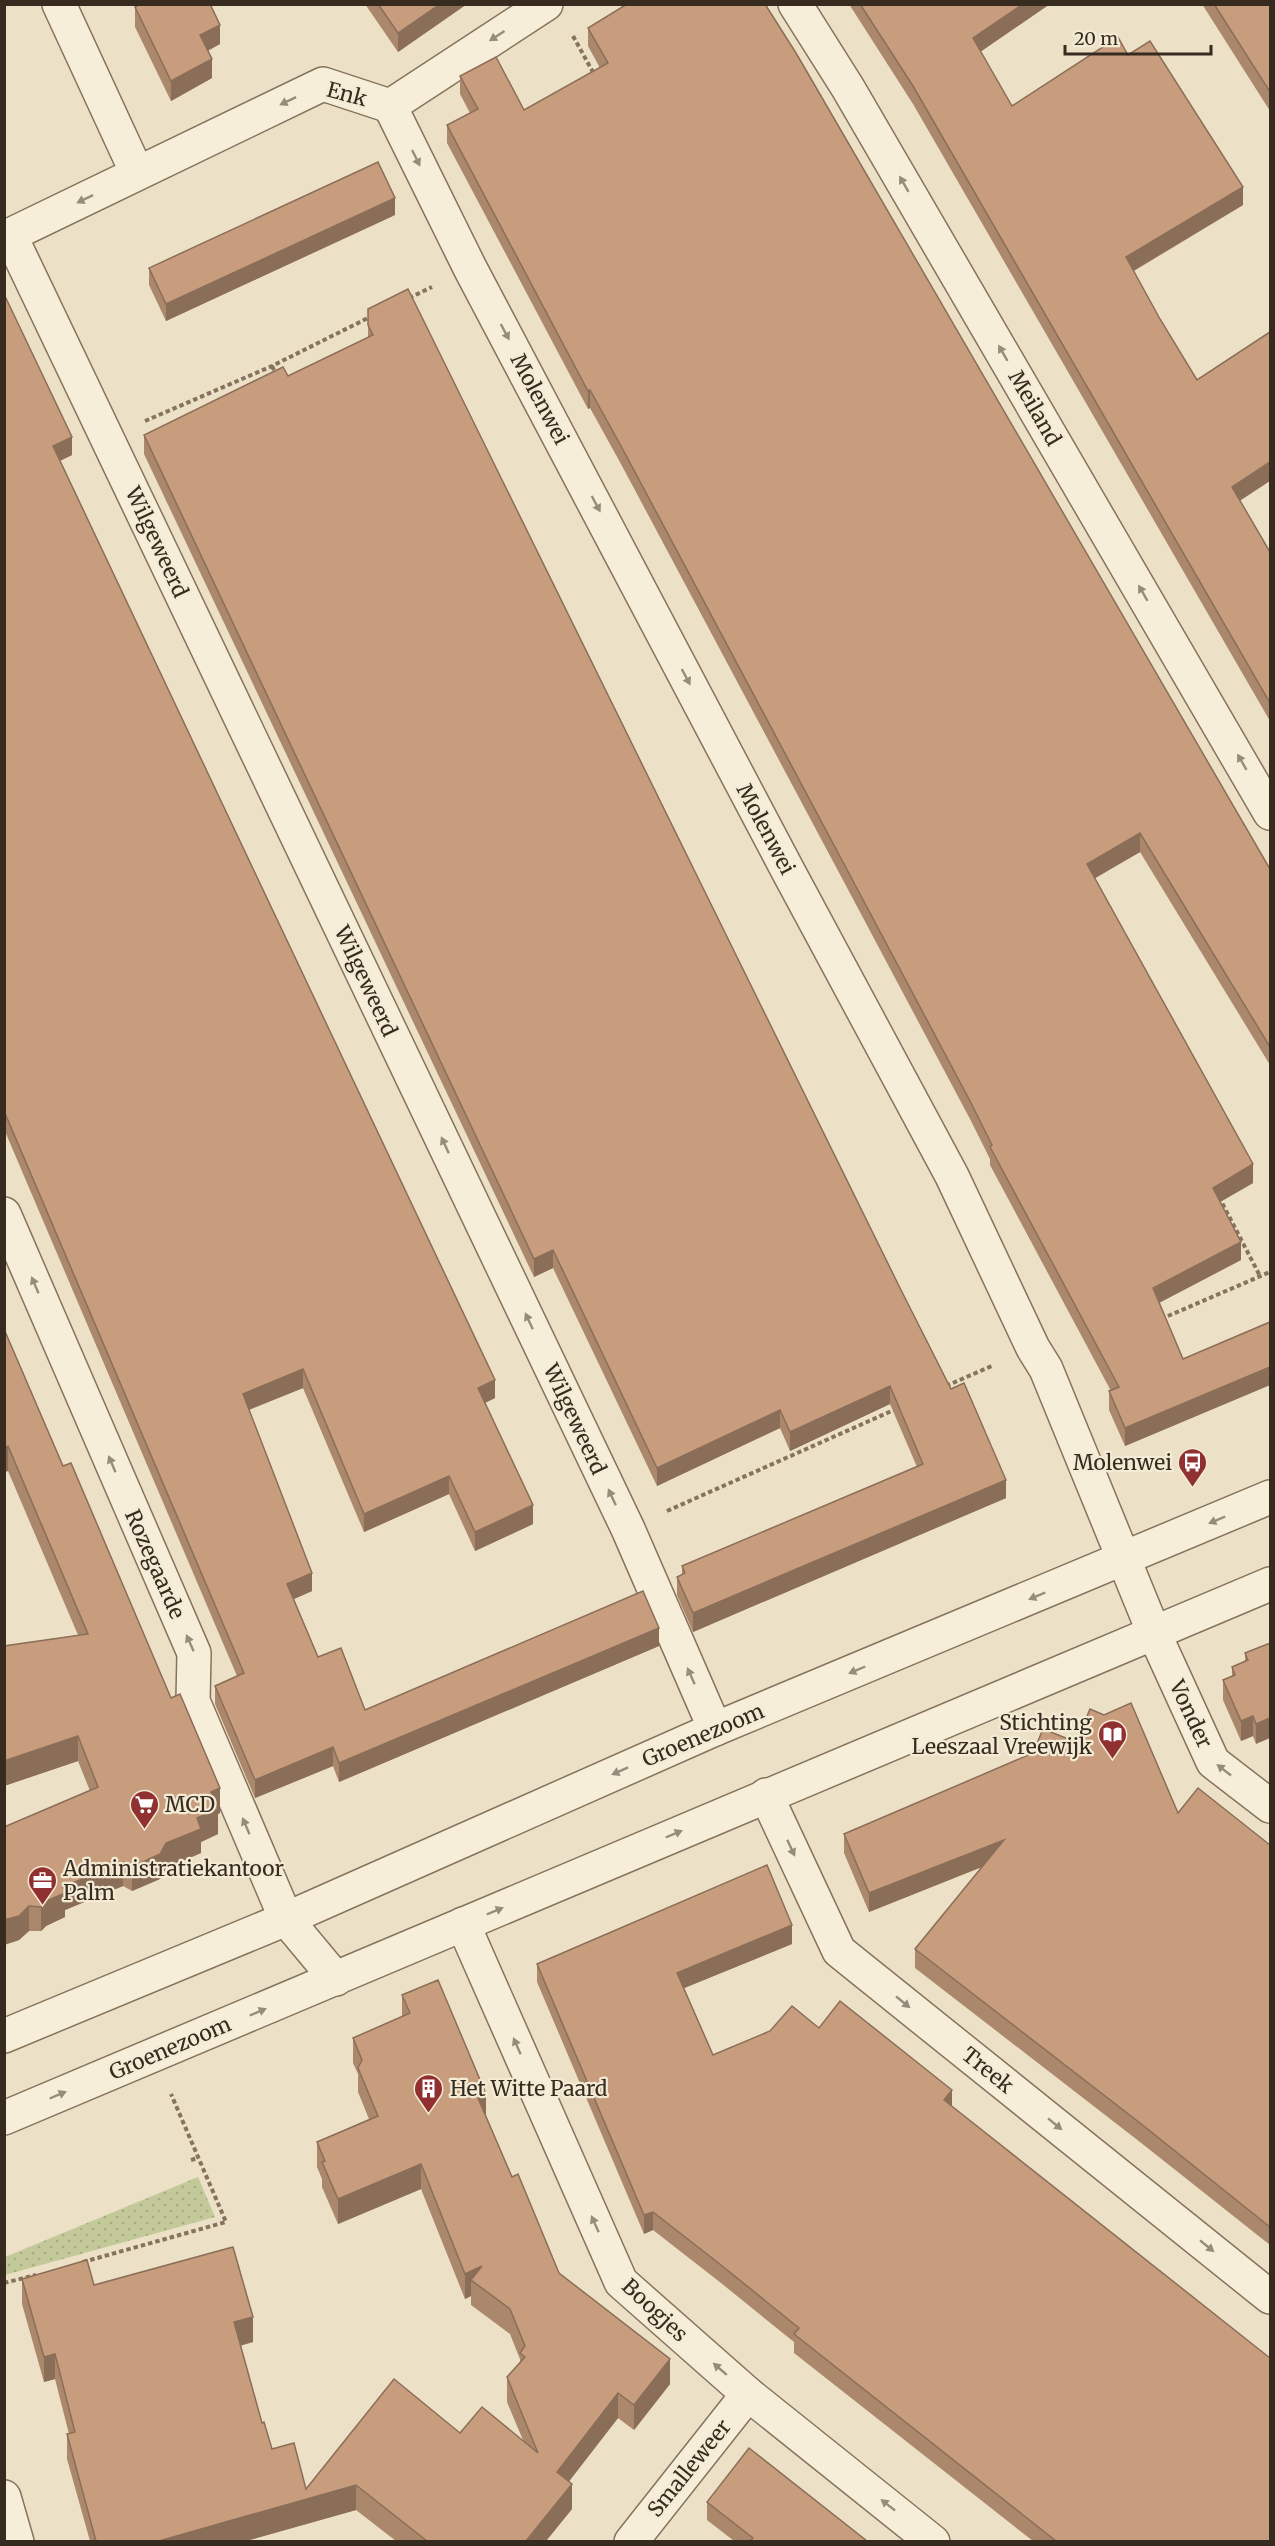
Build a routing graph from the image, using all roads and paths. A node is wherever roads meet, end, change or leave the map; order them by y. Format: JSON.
{"nodes":[{"id":1,"x":58,"y":4,"type":"edge"},
{"id":2,"x":795,"y":4,"type":"edge"},
{"id":3,"x":557,"y":15,"type":"edge"},
{"id":4,"x":596,"y":78,"type":"edge"},
{"id":5,"x":390,"y":106,"type":"junction"},
{"id":6,"x":137,"y":173,"type":"junction"},
{"id":7,"x":7,"y":237,"type":"edge"},
{"id":8,"x":470,"y":268,"type":"junction"},
{"id":9,"x":408,"y":299,"type":"edge"},
{"id":10,"x":376,"y":314,"type":"edge"},
{"id":11,"x":272,"y":366,"type":"junction"},
{"id":12,"x":278,"y":377,"type":"edge"},
{"id":13,"x":108,"y":437,"type":"junction"},
{"id":14,"x":1270,"y":813,"type":"edge"},
{"id":15,"x":1217,"y":1194,"type":"edge"},
{"id":16,"x":4,"y":1214,"type":"edge"},
{"id":17,"x":1270,"y":1272,"type":"edge"},
{"id":18,"x":1260,"y":1276,"type":"junction"},
{"id":19,"x":1153,"y":1323,"type":"edge"},
{"id":20,"x":1033,"y":1348,"type":"junction"},
{"id":21,"x":937,"y":1390,"type":"edge"},
{"id":22,"x":905,"y":1405,"type":"edge"},
{"id":23,"x":1270,"y":1497,"type":"edge"},
{"id":24,"x":627,"y":1529,"type":"junction"},
{"id":25,"x":1124,"y":1560,"type":"junction"},
{"id":26,"x":1270,"y":1584,"type":"edge"},
{"id":27,"x":1154,"y":1633,"type":"junction"},
{"id":28,"x":715,"y":1729,"type":"junction"},
{"id":29,"x":766,"y":1795,"type":"junction"},
{"id":30,"x":1270,"y":1806,"type":"edge"},
{"id":31,"x":286,"y":1919,"type":"junction"},
{"id":32,"x":463,"y":1924,"type":"junction"},
{"id":33,"x":336,"y":1979,"type":"junction"},
{"id":34,"x":4,"y":2036,"type":"edge"},
{"id":35,"x":155,"y":2055,"type":"junction"},
{"id":36,"x":4,"y":2118,"type":"edge"},
{"id":37,"x":198,"y":2158,"type":"junction"},
{"id":38,"x":191,"y":2160,"type":"dead end"},
{"id":39,"x":82,"y":2262,"type":"edge"},
{"id":40,"x":38,"y":2274,"type":"edge"},
{"id":41,"x":4,"y":2283,"type":"edge"},
{"id":42,"x":1270,"y":2297,"type":"edge"},
{"id":43,"x":748,"y":2394,"type":"junction"},
{"id":44,"x":4,"y":2497,"type":"edge"},
{"id":45,"x":16,"y":2541,"type":"edge"},
{"id":46,"x":631,"y":2541,"type":"edge"},
{"id":47,"x":933,"y":2541,"type":"edge"}],
"edges":[{"from":1,"to":6,"type":"street"},
{"from":14,"to":2,"type":"street","name":"Meiland","one_way":true},
{"from":3,"to":4,"type":"path"},
{"from":3,"to":5,"type":"street","name":"Enk","one_way":true},
{"from":5,"to":6,"type":"street","name":"Enk","one_way":true},
{"from":5,"to":8,"type":"street","name":"Molenwei","one_way":true},
{"from":6,"to":7,"type":"street","name":"Enk","one_way":true},
{"from":7,"to":13,"type":"street","name":"Wilgeweerd"},
{"from":8,"to":9,"type":"path"},
{"from":8,"to":20,"type":"street","name":"Molenwei","one_way":true},
{"from":10,"to":11,"type":"path"},
{"from":11,"to":12,"type":"path"},
{"from":11,"to":13,"type":"path"},
{"from":24,"to":13,"type":"street","name":"Wilgeweerd","one_way":true},
{"from":15,"to":18,"type":"path"},
{"from":31,"to":16,"type":"street","name":"Rozegaarde","one_way":true},
{"from":17,"to":18,"type":"path"},
{"from":18,"to":19,"type":"path"},
{"from":20,"to":21,"type":"path"},
{"from":20,"to":25,"type":"street","name":"Molenwei"},
{"from":22,"to":24,"type":"path"},
{"from":23,"to":25,"type":"street","name":"Groenezoom","one_way":true},
{"from":28,"to":24,"type":"street","name":"Wilgeweerd","one_way":true},
{"from":25,"to":27,"type":"street"},
{"from":25,"to":28,"type":"street","name":"Groenezoom","one_way":true},
{"from":26,"to":27,"type":"street","name":"Groenezoom"},
{"from":27,"to":29,"type":"street","name":"Groenezoom"},
{"from":30,"to":27,"type":"street","name":"Vonder","one_way":true},
{"from":28,"to":31,"type":"street","name":"Groenezoom","one_way":true},
{"from":32,"to":29,"type":"street","name":"Groenezoom","one_way":true},
{"from":29,"to":42,"type":"street","name":"Treek","one_way":true},
{"from":31,"to":33,"type":"street"},
{"from":31,"to":34,"type":"street","name":"Groenezoom"},
{"from":32,"to":33,"type":"street","name":"Groenezoom"},
{"from":43,"to":32,"type":"street","name":"Boogjes","one_way":true},
{"from":35,"to":33,"type":"street","name":"Groenezoom","one_way":true},
{"from":36,"to":35,"type":"street","name":"Groenezoom","one_way":true},
{"from":35,"to":37,"type":"path"},
{"from":37,"to":38,"type":"path"},
{"from":37,"to":39,"type":"path"},
{"from":40,"to":41,"type":"path"},
{"from":43,"to":46,"type":"street","name":"Smalleweer"},
{"from":47,"to":43,"type":"street","name":"Boogjes","one_way":true},
{"from":44,"to":45,"type":"street"}]}
